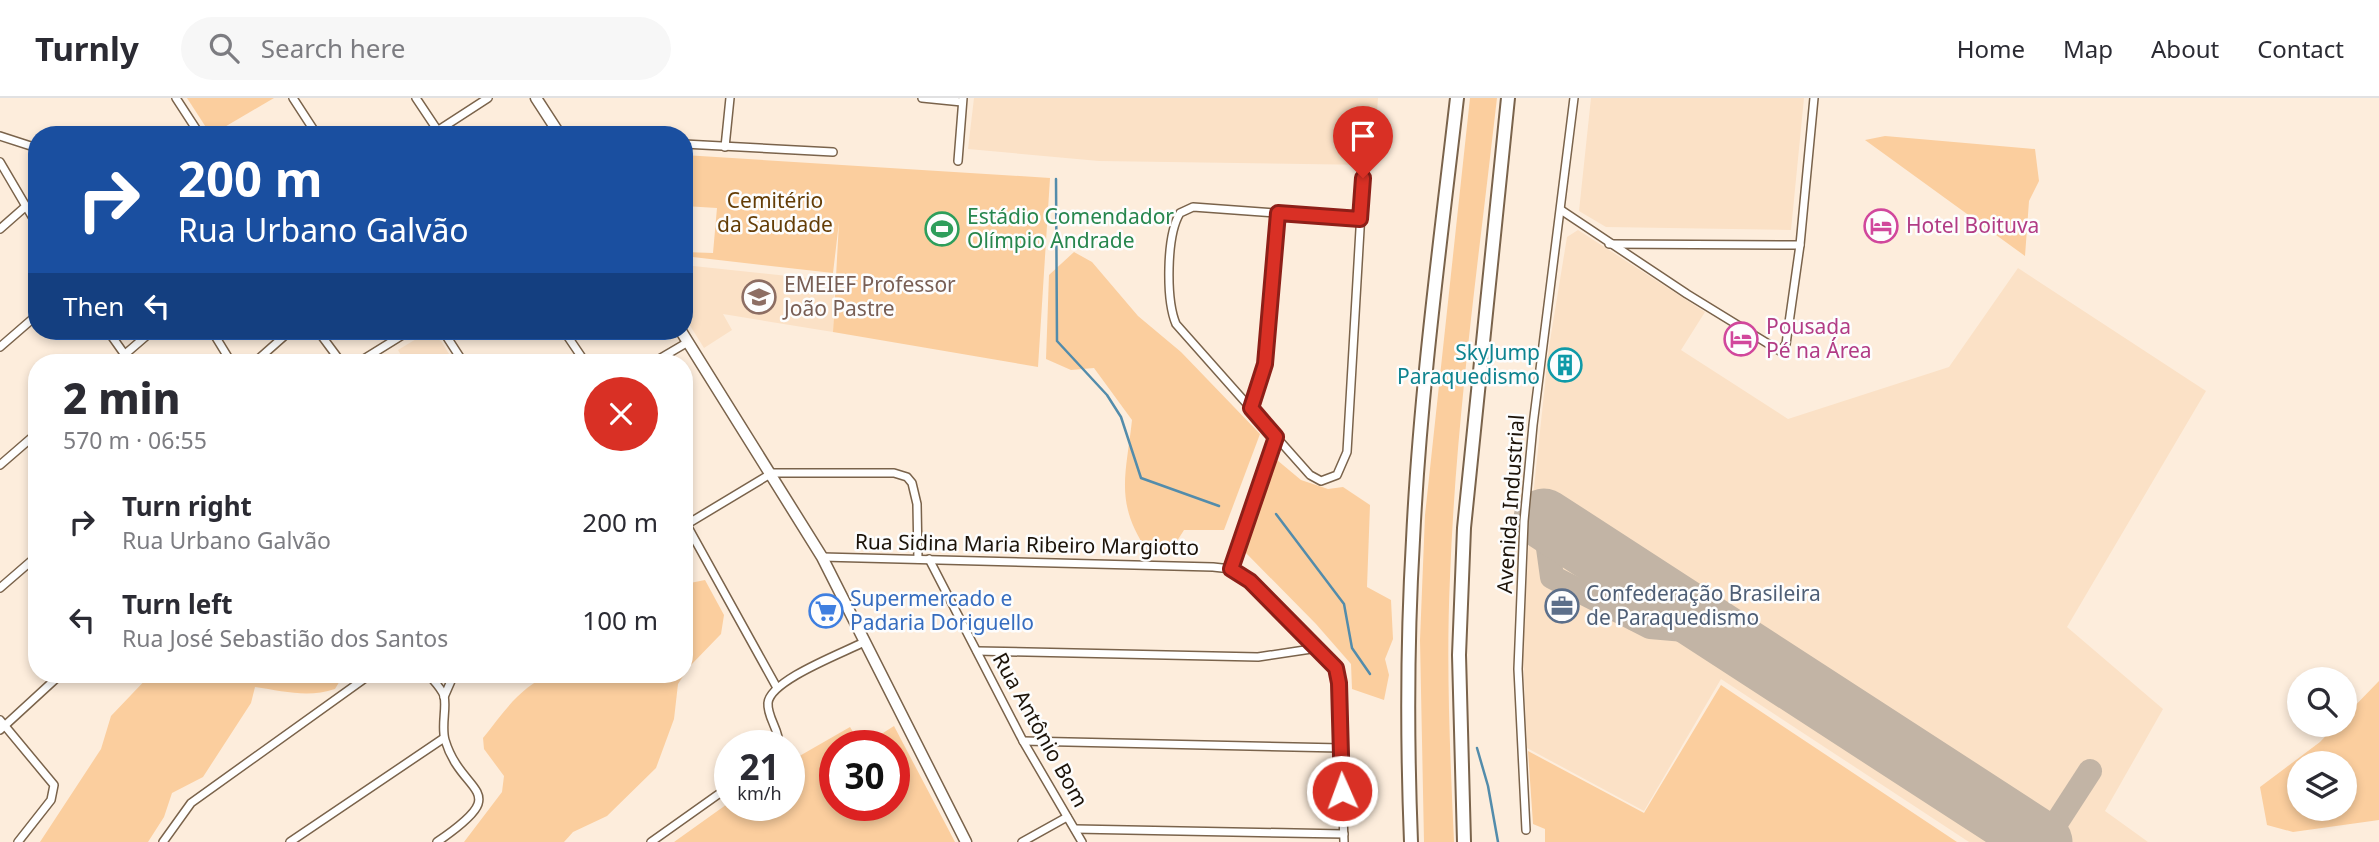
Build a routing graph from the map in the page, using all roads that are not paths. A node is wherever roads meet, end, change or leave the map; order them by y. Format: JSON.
{"nodes":[{"id":1,"x":176,"y":98,"type":"edge"},
{"id":2,"x":293,"y":98,"type":"edge"},
{"id":3,"x":416,"y":98,"type":"edge"},
{"id":4,"x":488,"y":98,"type":"edge"},
{"id":5,"x":536,"y":98,"type":"edge"},
{"id":6,"x":730,"y":98,"type":"edge"},
{"id":7,"x":922,"y":98,"type":"edge"},
{"id":8,"x":1457,"y":98,"type":"edge"},
{"id":9,"x":1508,"y":98,"type":"edge"},
{"id":10,"x":1574,"y":98,"type":"edge"},
{"id":11,"x":1814,"y":98,"type":"edge"},
{"id":12,"x":962,"y":100,"type":"edge"},
{"id":13,"x":194,"y":126,"type":"edge"},
{"id":14,"x":311,"y":126,"type":"edge"},
{"id":15,"x":432,"y":126,"type":"edge"},
{"id":16,"x":446,"y":126,"type":"edge"},
{"id":17,"x":554,"y":126,"type":"edge"},
{"id":18,"x":0,"y":135,"type":"edge"},
{"id":19,"x":693,"y":144,"type":"edge"},
{"id":20,"x":28,"y":145,"type":"edge"},
{"id":21,"x":724,"y":146,"type":"junction"},
{"id":22,"x":833,"y":152,"type":"dead end"},
{"id":23,"x":958,"y":161,"type":"dead end"},
{"id":24,"x":0,"y":162,"type":"edge"},
{"id":25,"x":1363,"y":178,"type":"dead end"},
{"id":26,"x":25,"y":206,"type":"junction"},
{"id":27,"x":1561,"y":210,"type":"junction"},
{"id":28,"x":28,"y":211,"type":"edge"},
{"id":29,"x":1278,"y":213,"type":"junction"},
{"id":30,"x":1360,"y":219,"type":"junction"},
{"id":31,"x":0,"y":229,"type":"edge"},
{"id":32,"x":1609,"y":244,"type":"junction"},
{"id":33,"x":1800,"y":245,"type":"junction"},
{"id":34,"x":28,"y":323,"type":"edge"},
{"id":35,"x":142,"y":340,"type":"edge"},
{"id":36,"x":280,"y":340,"type":"edge"},
{"id":37,"x":394,"y":340,"type":"edge"},
{"id":38,"x":688,"y":342,"type":"joint"},
{"id":39,"x":0,"y":347,"type":"edge"},
{"id":40,"x":126,"y":354,"type":"edge"},
{"id":41,"x":264,"y":354,"type":"edge"},
{"id":42,"x":372,"y":354,"type":"edge"},
{"id":43,"x":668,"y":354,"type":"edge"},
{"id":44,"x":1251,"y":408,"type":"junction"},
{"id":45,"x":1276,"y":437,"type":"junction"},
{"id":46,"x":28,"y":441,"type":"edge"},
{"id":47,"x":0,"y":465,"type":"edge"},
{"id":48,"x":772,"y":474,"type":"junction"},
{"id":49,"x":693,"y":518,"type":"edge"},
{"id":50,"x":693,"y":537,"type":"edge"},
{"id":51,"x":822,"y":557,"type":"junction"},
{"id":52,"x":918,"y":559,"type":"junction"},
{"id":53,"x":929,"y":559,"type":"junction"},
{"id":54,"x":28,"y":564,"type":"edge"},
{"id":55,"x":1231,"y":569,"type":"junction"},
{"id":56,"x":0,"y":588,"type":"edge"},
{"id":57,"x":864,"y":642,"type":"junction"},
{"id":58,"x":1318,"y":649,"type":"junction"},
{"id":59,"x":977,"y":651,"type":"junction"},
{"id":60,"x":50,"y":683,"type":"edge"},
{"id":61,"x":358,"y":683,"type":"edge"},
{"id":62,"x":434,"y":683,"type":"edge"},
{"id":63,"x":450,"y":683,"type":"edge"},
{"id":64,"x":776,"y":686,"type":"junction"},
{"id":65,"x":444,"y":697,"type":"junction"},
{"id":66,"x":1,"y":725,"type":"edge"},
{"id":67,"x":776,"y":730,"type":"edge"},
{"id":68,"x":444,"y":738,"type":"junction"},
{"id":69,"x":1023,"y":741,"type":"junction"},
{"id":70,"x":1341,"y":748,"type":"junction"},
{"id":71,"x":714,"y":797,"type":"edge"},
{"id":72,"x":1067,"y":817,"type":"junction"},
{"id":73,"x":1075,"y":829,"type":"junction"},
{"id":74,"x":1525,"y":830,"type":"dead end"},
{"id":75,"x":1344,"y":838,"type":"edge"},
{"id":76,"x":18,"y":842,"type":"edge"},
{"id":77,"x":163,"y":842,"type":"edge"},
{"id":78,"x":290,"y":842,"type":"edge"},
{"id":79,"x":437,"y":842,"type":"edge"},
{"id":80,"x":650,"y":842,"type":"edge"},
{"id":81,"x":966,"y":842,"type":"edge"},
{"id":82,"x":1022,"y":842,"type":"edge"},
{"id":83,"x":1082,"y":842,"type":"edge"},
{"id":84,"x":1411,"y":842,"type":"edge"},
{"id":85,"x":1464,"y":842,"type":"edge"}],
"edges":[{"from":1,"to":13,"type":"street"},
{"from":2,"to":14,"type":"street"},
{"from":3,"to":15,"type":"street"},
{"from":4,"to":16,"type":"street"},
{"from":5,"to":17,"type":"main road"},
{"from":6,"to":21,"type":"street"},
{"from":7,"to":12,"type":"street"},
{"from":8,"to":84,"type":"highway"},
{"from":9,"to":85,"type":"highway"},
{"from":10,"to":27,"type":"street","name":"Avenida Industrial"},
{"from":11,"to":33,"type":"street"},
{"from":12,"to":23,"type":"street"},
{"from":18,"to":20,"type":"street"},
{"from":19,"to":21,"type":"street"},
{"from":21,"to":22,"type":"street"},
{"from":24,"to":26,"type":"street"},
{"from":25,"to":30,"type":"street"},
{"from":26,"to":28,"type":"street"},
{"from":26,"to":31,"type":"street"},
{"from":27,"to":32,"type":"street"},
{"from":27,"to":74,"type":"street","name":"Avenida Industrial"},
{"from":29,"to":30,"type":"street"},
{"from":29,"to":44,"type":"street"},
{"from":29,"to":44,"type":"street"},
{"from":30,"to":45,"type":"street"},
{"from":32,"to":33,"type":"street"},
{"from":32,"to":33,"type":"street"},
{"from":34,"to":39,"type":"street"},
{"from":35,"to":40,"type":"street"},
{"from":36,"to":41,"type":"street"},
{"from":37,"to":42,"type":"street"},
{"from":38,"to":43,"type":"street"},
{"from":38,"to":48,"type":"main road"},
{"from":44,"to":45,"type":"street"},
{"from":45,"to":55,"type":"street"},
{"from":46,"to":47,"type":"street"},
{"from":48,"to":49,"type":"street"},
{"from":48,"to":51,"type":"main road"},
{"from":48,"to":52,"type":"street"},
{"from":50,"to":64,"type":"street"},
{"from":51,"to":52,"type":"street","name":"Rua Sidina Maria Ribeiro Margiotto"},
{"from":51,"to":57,"type":"main road"},
{"from":52,"to":53,"type":"street","name":"Rua Sidina Maria Ribeiro Margiotto"},
{"from":53,"to":55,"type":"street","name":"Rua Sidina Maria Ribeiro Margiotto"},
{"from":53,"to":59,"type":"street","name":"Rua Antônio Bom"},
{"from":54,"to":56,"type":"street"},
{"from":55,"to":58,"type":"street"},
{"from":57,"to":64,"type":"street"},
{"from":57,"to":81,"type":"main road"},
{"from":58,"to":59,"type":"street"},
{"from":58,"to":70,"type":"street"},
{"from":59,"to":69,"type":"street","name":"Rua Antônio Bom"},
{"from":60,"to":66,"type":"street"},
{"from":61,"to":77,"type":"street"},
{"from":62,"to":65,"type":"street"},
{"from":63,"to":65,"type":"street"},
{"from":64,"to":67,"type":"street"},
{"from":65,"to":68,"type":"street"},
{"from":66,"to":76,"type":"street"},
{"from":68,"to":78,"type":"street"},
{"from":68,"to":79,"type":"street"},
{"from":69,"to":70,"type":"street"},
{"from":69,"to":72,"type":"street","name":"Rua Antônio Bom"},
{"from":70,"to":75,"type":"street"},
{"from":71,"to":80,"type":"street"},
{"from":72,"to":73,"type":"street","name":"Rua Antônio Bom"},
{"from":72,"to":82,"type":"street"},
{"from":73,"to":75,"type":"street"},
{"from":73,"to":83,"type":"street","name":"Rua Antônio Bom"}]}
